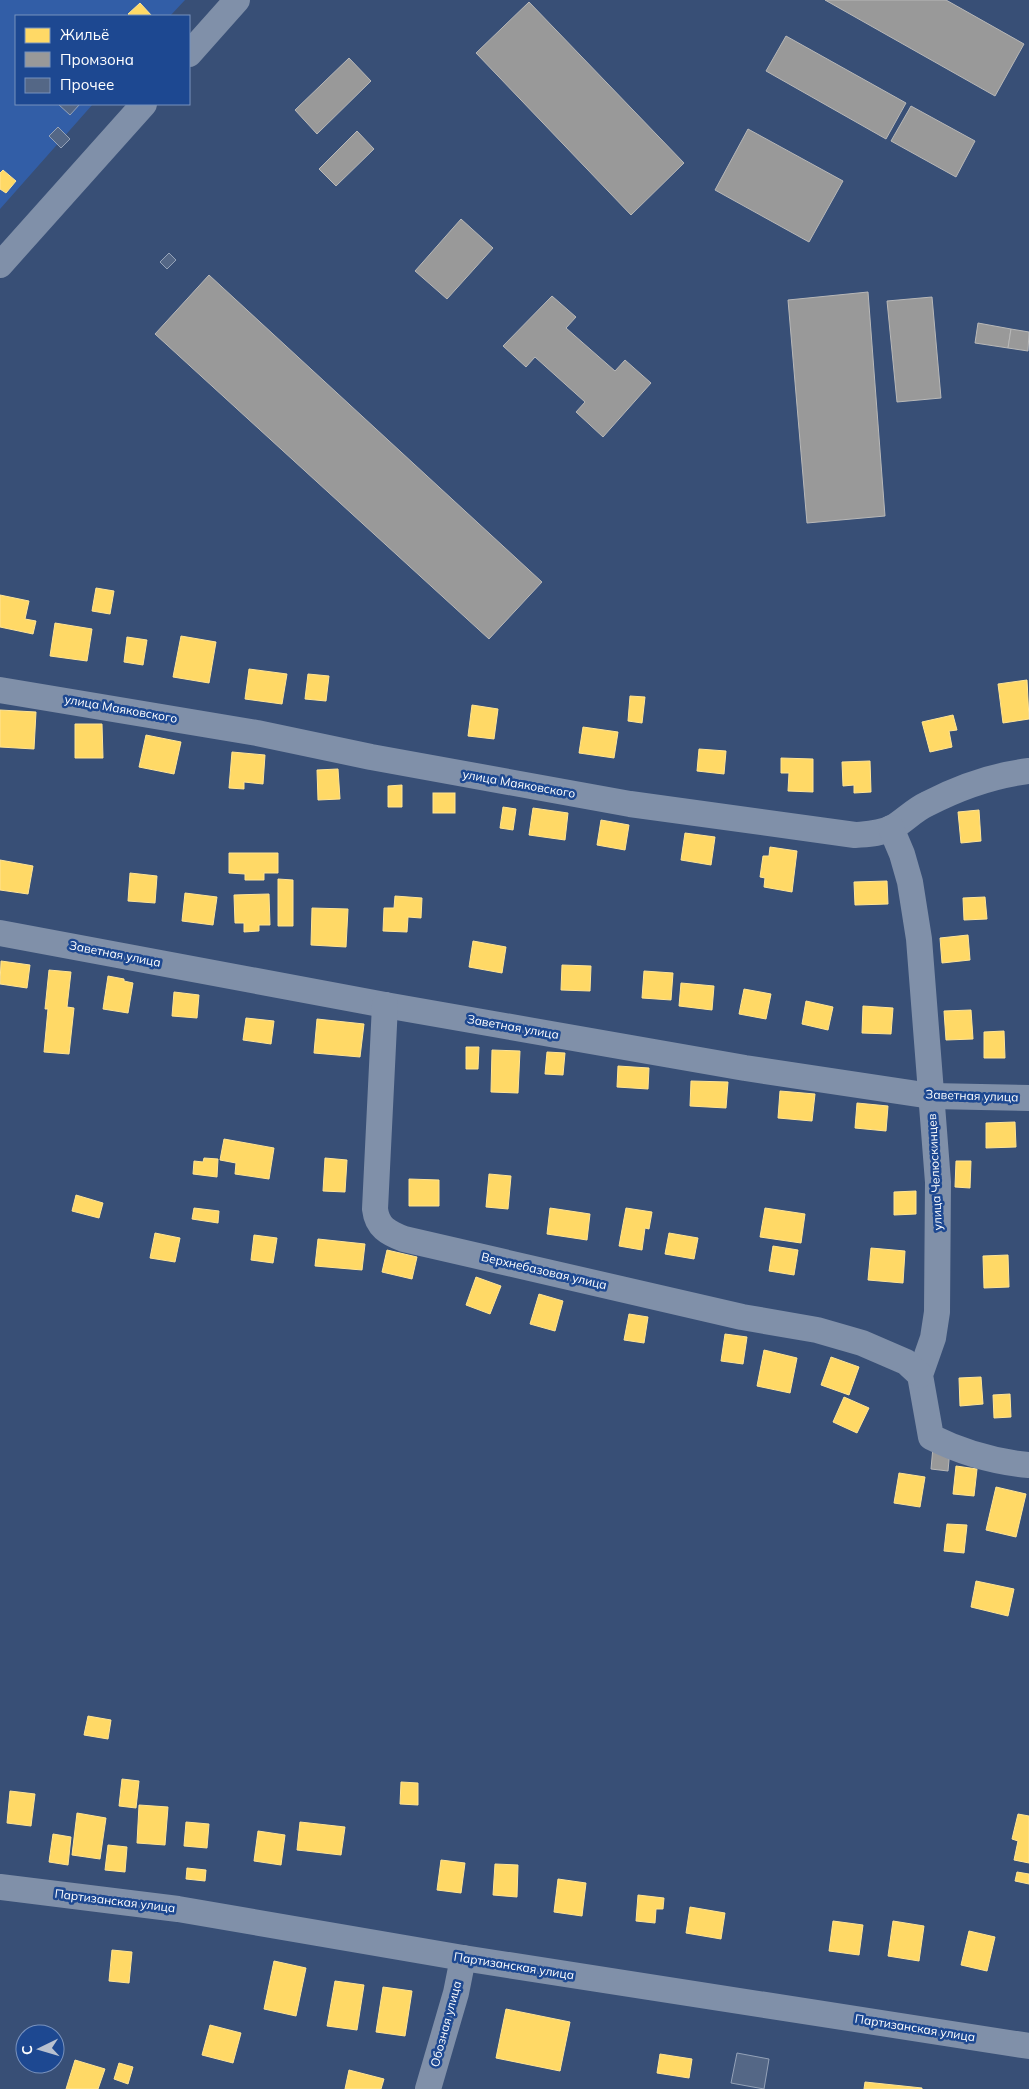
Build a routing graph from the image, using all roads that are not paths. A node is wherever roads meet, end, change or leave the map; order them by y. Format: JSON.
{"nodes":[{"id":1,"x":237,"y":0,"type":"edge"},
{"id":2,"x":190,"y":53,"type":"edge"},
{"id":3,"x":143,"y":105,"type":"edge"},
{"id":4,"x":0,"y":265,"type":"edge"},
{"id":5,"x":0,"y":690,"type":"edge"},
{"id":6,"x":1029,"y":771,"type":"edge"},
{"id":7,"x":891,"y":828,"type":"junction"},
{"id":8,"x":0,"y":933,"type":"edge"},
{"id":9,"x":385,"y":1005,"type":"junction"},
{"id":10,"x":931,"y":1096,"type":"junction"},
{"id":11,"x":1029,"y":1098,"type":"edge"},
{"id":12,"x":920,"y":1376,"type":"junction"},
{"id":13,"x":1029,"y":1465,"type":"edge"},
{"id":14,"x":0,"y":1887,"type":"edge"},
{"id":15,"x":463,"y":1958,"type":"junction"},
{"id":16,"x":1029,"y":2046,"type":"edge"},
{"id":17,"x":428,"y":2089,"type":"edge"}],
"edges":[{"from":1,"to":2,"type":"street"},
{"from":3,"to":4,"type":"street"},
{"from":5,"to":7,"type":"street","name":"улица Маяковского"},
{"from":6,"to":7,"type":"street","name":"улица Маяковского"},
{"from":7,"to":10,"type":"street","name":"улица Челюскинцев"},
{"from":8,"to":9,"type":"street","name":"Заветная улица"},
{"from":9,"to":10,"type":"street","name":"Заветная улица"},
{"from":9,"to":12,"type":"street","name":"Верхнебазовая улица"},
{"from":10,"to":11,"type":"street","name":"Заветная улица"},
{"from":10,"to":12,"type":"street","name":"улица Челюскинцев"},
{"from":12,"to":13,"type":"street","name":"улица Челюскинцев"},
{"from":14,"to":15,"type":"street","name":"Партизанская улица"},
{"from":15,"to":16,"type":"street","name":"Партизанская улица"},
{"from":15,"to":17,"type":"street","name":"Обозная улица"}]}
